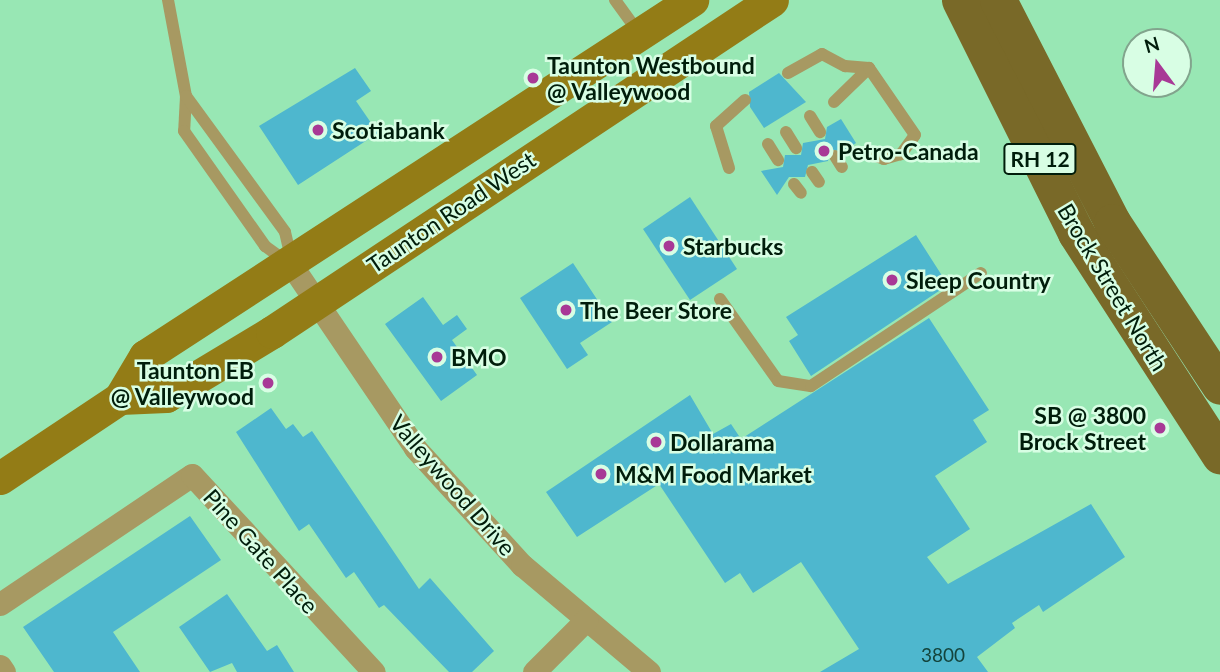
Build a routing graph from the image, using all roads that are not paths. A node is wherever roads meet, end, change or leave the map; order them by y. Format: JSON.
{"nodes":[{"id":1,"x":169,"y":0,"type":"edge"},
{"id":2,"x":615,"y":0,"type":"edge"},
{"id":3,"x":692,"y":0,"type":"edge"},
{"id":4,"x":772,"y":0,"type":"edge"},
{"id":5,"x":960,"y":0,"type":"edge"},
{"id":6,"x":998,"y":0,"type":"edge"},
{"id":7,"x":1005,"y":0,"type":"edge"},
{"id":8,"x":639,"y":33,"type":"junction"},
{"id":9,"x":1022,"y":50,"type":"junction"},
{"id":10,"x":869,"y":68,"type":"junction"},
{"id":11,"x":788,"y":73,"type":"dead end"},
{"id":12,"x":187,"y":96,"type":"junction"},
{"id":13,"x":745,"y":100,"type":"dead end"},
{"id":14,"x":835,"y":102,"type":"dead end"},
{"id":15,"x":810,"y":116,"type":"dead end"},
{"id":16,"x":786,"y":132,"type":"dead end"},
{"id":17,"x":820,"y":132,"type":"dead end"},
{"id":18,"x":768,"y":144,"type":"dead end"},
{"id":19,"x":796,"y":148,"type":"dead end"},
{"id":20,"x":866,"y":152,"type":"dead end"},
{"id":21,"x":778,"y":160,"type":"dead end"},
{"id":22,"x":729,"y":168,"type":"dead end"},
{"id":23,"x":292,"y":266,"type":"junction"},
{"id":24,"x":982,"y":273,"type":"dead end"},
{"id":25,"x":720,"y":299,"type":"dead end"},
{"id":26,"x":315,"y":303,"type":"junction"},
{"id":27,"x":1220,"y":386,"type":"edge"},
{"id":28,"x":120,"y":398,"type":"junction"},
{"id":29,"x":1220,"y":456,"type":"edge"},
{"id":30,"x":0,"y":478,"type":"edge"},
{"id":31,"x":0,"y":604,"type":"edge"},
{"id":32,"x":586,"y":620,"type":"junction"},
{"id":33,"x":0,"y":666,"type":"edge"},
{"id":34,"x":4,"y":672,"type":"edge"},
{"id":35,"x":374,"y":672,"type":"edge"},
{"id":36,"x":534,"y":672,"type":"edge"},
{"id":37,"x":649,"y":672,"type":"edge"}],
"edges":[{"from":1,"to":12,"type":"lane"},
{"from":2,"to":8,"type":"lane"},
{"from":3,"to":8,"type":"main road","name":"Taunton Road West"},
{"from":4,"to":26,"type":"main road","name":"Taunton Road West"},
{"from":5,"to":29,"type":"main road","name":"Brock Street North","number":"RH 12"},
{"from":6,"to":9,"type":"main road","number":"RH 12"},
{"from":7,"to":9,"type":"main road"},
{"from":8,"to":23,"type":"main road","name":"Taunton Road West"},
{"from":9,"to":27,"type":"main road","name":"Brock Street North","number":"RH 12"},
{"from":10,"to":11,"type":"lane"},
{"from":10,"to":14,"type":"lane"},
{"from":10,"to":20,"type":"lane"},
{"from":12,"to":23,"type":"lane"},
{"from":12,"to":23,"type":"lane"},
{"from":13,"to":22,"type":"lane"},
{"from":15,"to":17,"type":"lane"},
{"from":16,"to":19,"type":"lane"},
{"from":18,"to":21,"type":"lane"},
{"from":23,"to":26,"type":"street","name":"Valleywood Drive"},
{"from":23,"to":28,"type":"main road","name":"Taunton Road West"},
{"from":24,"to":25,"type":"lane"},
{"from":26,"to":28,"type":"main road","name":"Taunton Road West"},
{"from":26,"to":32,"type":"street","name":"Valleywood Drive"},
{"from":28,"to":30,"type":"main road","name":"Taunton Road West"},
{"from":31,"to":35,"type":"street","name":"Pine Gate Place"},
{"from":32,"to":36,"type":"street"},
{"from":32,"to":37,"type":"street","name":"Valleywood Drive"},
{"from":33,"to":34,"type":"street"}]}
